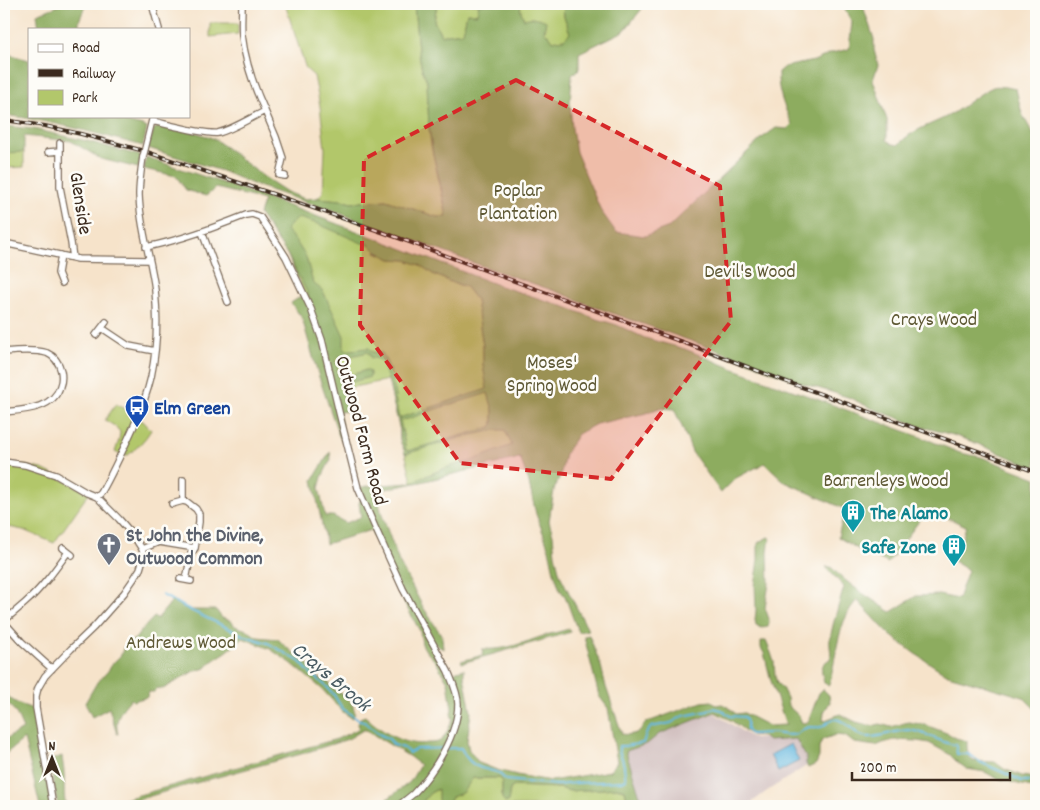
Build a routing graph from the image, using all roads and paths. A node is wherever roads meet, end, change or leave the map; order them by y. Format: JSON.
{"nodes":[{"id":1,"x":152,"y":4,"type":"edge"},
{"id":2,"x":242,"y":4,"type":"edge"},
{"id":3,"x":159,"y":28,"type":"edge"},
{"id":4,"x":265,"y":111,"type":"junction"},
{"id":5,"x":153,"y":119,"type":"edge"},
{"id":6,"x":60,"y":143,"type":"dead end"},
{"id":7,"x":60,"y":151,"type":"junction"},
{"id":8,"x":48,"y":152,"type":"dead end"},
{"id":9,"x":272,"y":176,"type":"dead end"},
{"id":10,"x":202,"y":232,"type":"junction"},
{"id":11,"x":4,"y":243,"type":"edge"},
{"id":12,"x":146,"y":247,"type":"junction"},
{"id":13,"x":61,"y":255,"type":"junction"},
{"id":14,"x":73,"y":258,"type":"junction"},
{"id":15,"x":150,"y":263,"type":"junction"},
{"id":16,"x":62,"y":283,"type":"dead end"},
{"id":17,"x":228,"y":302,"type":"dead end"},
{"id":18,"x":106,"y":322,"type":"dead end"},
{"id":19,"x":102,"y":328,"type":"junction"},
{"id":20,"x":96,"y":335,"type":"dead end"},
{"id":21,"x":4,"y":352,"type":"edge"},
{"id":22,"x":155,"y":352,"type":"junction"},
{"id":23,"x":4,"y":412,"type":"edge"},
{"id":24,"x":4,"y":462,"type":"edge"},
{"id":25,"x":183,"y":480,"type":"dead end"},
{"id":26,"x":97,"y":497,"type":"junction"},
{"id":27,"x":183,"y":501,"type":"junction"},
{"id":28,"x":172,"y":504,"type":"dead end"},
{"id":29,"x":195,"y":548,"type":"junction"},
{"id":30,"x":142,"y":549,"type":"junction"},
{"id":31,"x":68,"y":551,"type":"dead end"},
{"id":32,"x":186,"y":580,"type":"dead end"},
{"id":33,"x":4,"y":621,"type":"edge"},
{"id":34,"x":52,"y":669,"type":"junction"},
{"id":35,"x":53,"y":806,"type":"edge"},
{"id":36,"x":398,"y":806,"type":"edge"}],
"edges":[{"from":1,"to":3,"type":"street"},
{"from":2,"to":4,"type":"street"},
{"from":4,"to":5,"type":"street"},
{"from":4,"to":9,"type":"street"},
{"from":5,"to":12,"type":"street","bridge":true},
{"from":6,"to":7,"type":"street","name":"Glenside"},
{"from":7,"to":8,"type":"street","name":"Glenside"},
{"from":7,"to":14,"type":"street","name":"Glenside"},
{"from":10,"to":12,"type":"street","name":"Outwood Farm Road"},
{"from":10,"to":17,"type":"street"},
{"from":10,"to":36,"type":"street","name":"Outwood Farm Road"},
{"from":11,"to":13,"type":"street"},
{"from":12,"to":15,"type":"street"},
{"from":13,"to":14,"type":"street"},
{"from":13,"to":16,"type":"street"},
{"from":14,"to":15,"type":"street"},
{"from":15,"to":22,"type":"street"},
{"from":18,"to":19,"type":"street"},
{"from":19,"to":20,"type":"street"},
{"from":19,"to":22,"type":"street"},
{"from":21,"to":23,"type":"street"},
{"from":22,"to":26,"type":"street"},
{"from":24,"to":26,"type":"street"},
{"from":25,"to":27,"type":"street"},
{"from":26,"to":30,"type":"street"},
{"from":27,"to":28,"type":"street"},
{"from":27,"to":29,"type":"street"},
{"from":29,"to":30,"type":"street"},
{"from":29,"to":32,"type":"street"},
{"from":30,"to":34,"type":"street"},
{"from":31,"to":33,"type":"street"},
{"from":33,"to":34,"type":"street"},
{"from":34,"to":35,"type":"street"}]}
